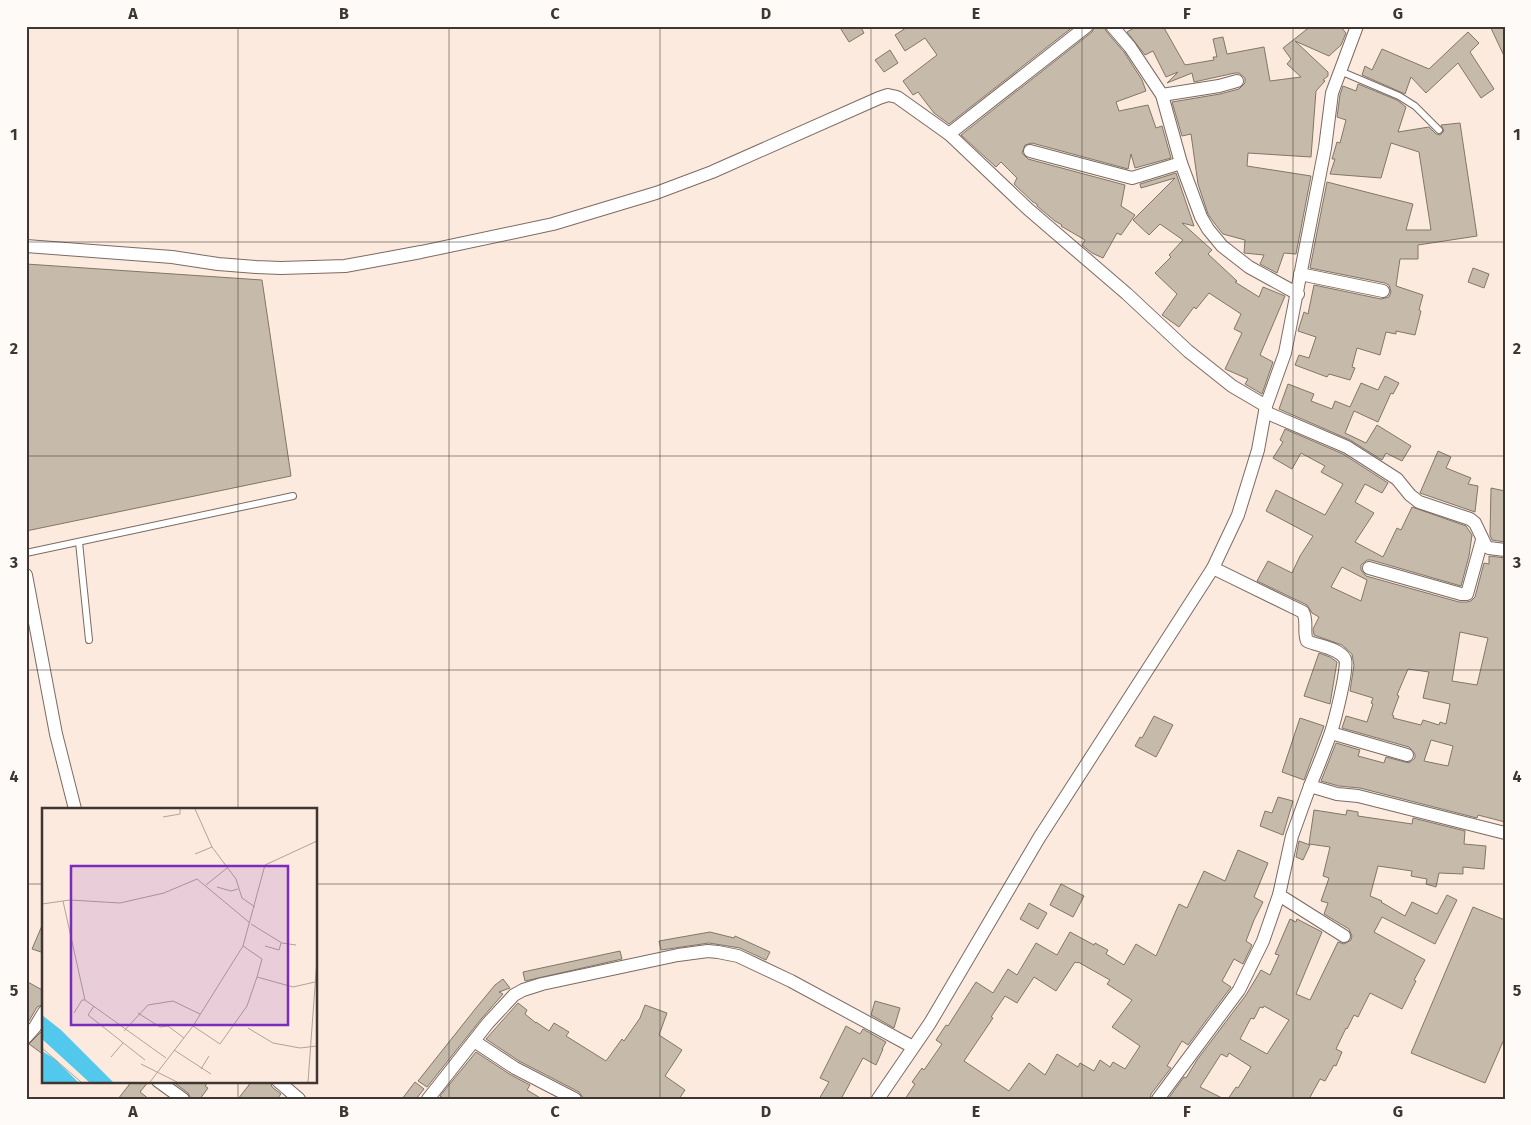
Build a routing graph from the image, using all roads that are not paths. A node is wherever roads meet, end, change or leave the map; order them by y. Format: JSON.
{"nodes":[{"id":1,"x":1087,"y":26,"type":"edge"},
{"id":2,"x":1112,"y":26,"type":"edge"},
{"id":3,"x":1356,"y":26,"type":"edge"},
{"id":4,"x":1339,"y":70,"type":"junction"},
{"id":5,"x":1237,"y":81,"type":"dead end"},
{"id":6,"x":1162,"y":95,"type":"junction"},
{"id":7,"x":1439,"y":130,"type":"dead end"},
{"id":8,"x":949,"y":134,"type":"junction"},
{"id":9,"x":1030,"y":151,"type":"dead end"},
{"id":10,"x":1181,"y":164,"type":"junction"},
{"id":11,"x":26,"y":246,"type":"edge"},
{"id":12,"x":1300,"y":274,"type":"junction"},
{"id":13,"x":1383,"y":291,"type":"dead end"},
{"id":14,"x":1298,"y":294,"type":"junction"},
{"id":15,"x":1265,"y":409,"type":"junction"},
{"id":16,"x":293,"y":496,"type":"dead end"},
{"id":17,"x":1482,"y":540,"type":"junction"},
{"id":18,"x":79,"y":542,"type":"junction"},
{"id":19,"x":1505,"y":550,"type":"edge"},
{"id":20,"x":26,"y":554,"type":"edge"},
{"id":21,"x":1214,"y":568,"type":"junction"},
{"id":22,"x":1369,"y":568,"type":"dead end"},
{"id":23,"x":26,"y":575,"type":"edge"},
{"id":24,"x":89,"y":640,"type":"dead end"},
{"id":25,"x":1331,"y":733,"type":"junction"},
{"id":26,"x":1407,"y":755,"type":"dead end"},
{"id":27,"x":1310,"y":786,"type":"junction"},
{"id":28,"x":75,"y":808,"type":"edge"},
{"id":29,"x":1505,"y":833,"type":"edge"},
{"id":30,"x":1279,"y":895,"type":"junction"},
{"id":31,"x":1344,"y":936,"type":"dead end"},
{"id":32,"x":42,"y":1016,"type":"edge"},
{"id":33,"x":26,"y":1037,"type":"edge"},
{"id":34,"x":474,"y":1041,"type":"junction"},
{"id":35,"x":913,"y":1047,"type":"junction"},
{"id":36,"x":159,"y":1082,"type":"edge"},
{"id":37,"x":279,"y":1082,"type":"edge"},
{"id":38,"x":183,"y":1099,"type":"edge"},
{"id":39,"x":300,"y":1099,"type":"edge"},
{"id":40,"x":428,"y":1099,"type":"edge"},
{"id":41,"x":575,"y":1099,"type":"edge"},
{"id":42,"x":878,"y":1099,"type":"edge"},
{"id":43,"x":1158,"y":1099,"type":"edge"}],
"edges":[{"from":1,"to":8,"type":"street"},
{"from":2,"to":6,"type":"street"},
{"from":3,"to":4,"type":"street"},
{"from":4,"to":7,"type":"lane"},
{"from":4,"to":12,"type":"street"},
{"from":5,"to":6,"type":"street"},
{"from":6,"to":10,"type":"street"},
{"from":8,"to":11,"type":"street"},
{"from":8,"to":15,"type":"street"},
{"from":9,"to":10,"type":"street"},
{"from":10,"to":14,"type":"street"},
{"from":12,"to":13,"type":"street"},
{"from":12,"to":14,"type":"street"},
{"from":14,"to":15,"type":"street"},
{"from":15,"to":17,"type":"street"},
{"from":15,"to":21,"type":"street"},
{"from":16,"to":18,"type":"lane"},
{"from":17,"to":19,"type":"street"},
{"from":17,"to":22,"type":"street"},
{"from":18,"to":20,"type":"lane"},
{"from":18,"to":24,"type":"lane"},
{"from":21,"to":25,"type":"street"},
{"from":21,"to":35,"type":"street"},
{"from":23,"to":28,"type":"street"},
{"from":25,"to":26,"type":"street"},
{"from":25,"to":27,"type":"street"},
{"from":27,"to":29,"type":"street"},
{"from":27,"to":30,"type":"street"},
{"from":30,"to":31,"type":"street"},
{"from":30,"to":43,"type":"street"},
{"from":32,"to":33,"type":"street"},
{"from":34,"to":35,"type":"street"},
{"from":34,"to":40,"type":"street"},
{"from":34,"to":41,"type":"street"},
{"from":35,"to":42,"type":"street"},
{"from":36,"to":38,"type":"street"},
{"from":37,"to":39,"type":"street"}]}
